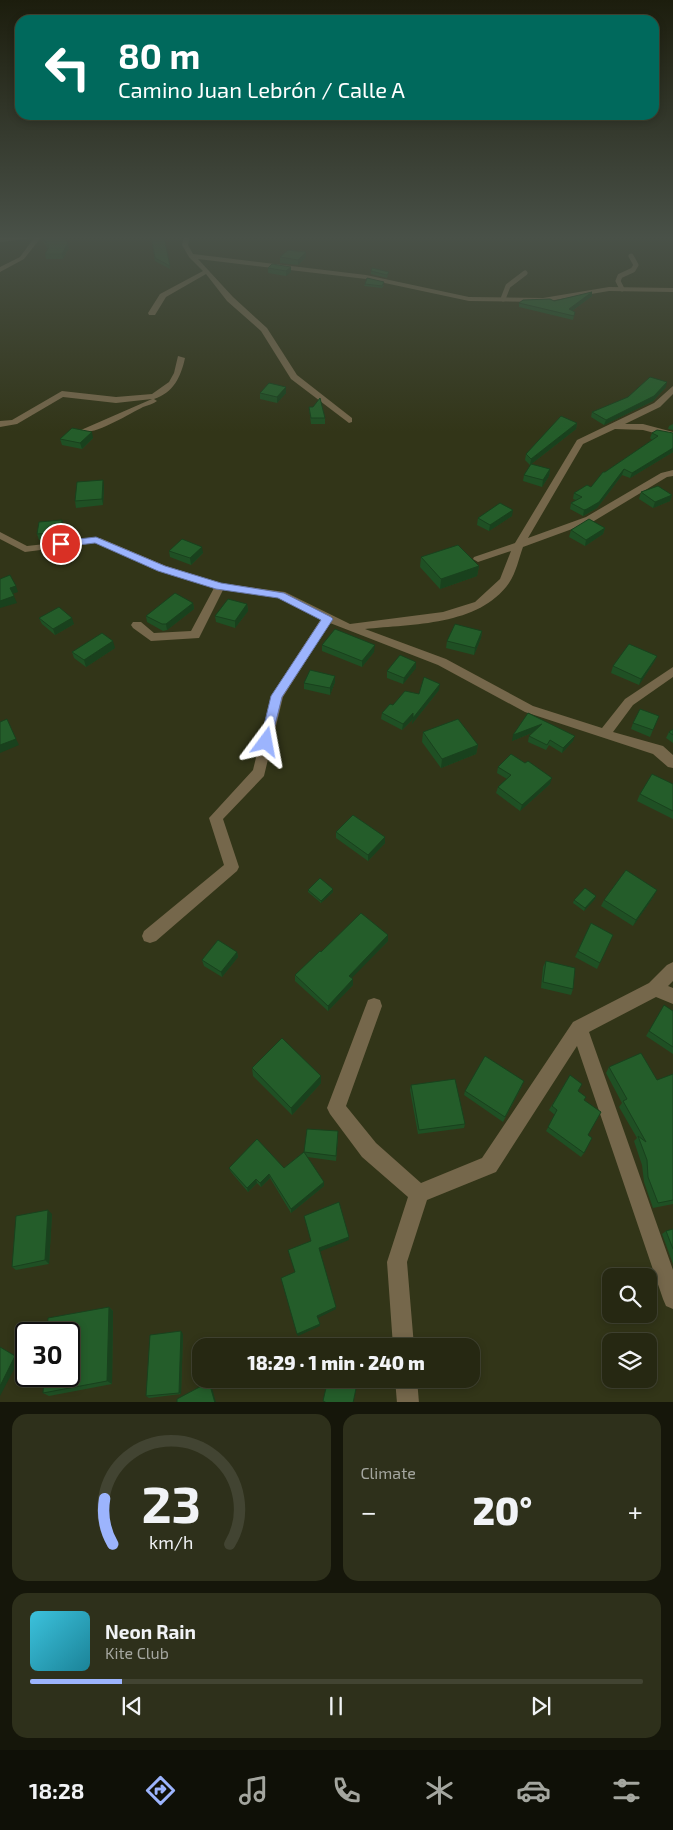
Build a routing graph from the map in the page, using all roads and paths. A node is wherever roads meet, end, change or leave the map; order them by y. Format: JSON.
{"nodes":[{"id":1,"x":160,"y":301,"type":"edge"},
{"id":2,"x":232,"y":301,"type":"edge"},
{"id":3,"x":156,"y":310,"type":"dead end"},
{"id":4,"x":181,"y":358,"type":"dead end"},
{"id":5,"x":673,"y":389,"type":"edge"},
{"id":6,"x":154,"y":396,"type":"junction"},
{"id":7,"x":349,"y":420,"type":"dead end"},
{"id":8,"x":0,"y":424,"type":"edge"},
{"id":9,"x":613,"y":426,"type":"junction"},
{"id":10,"x":85,"y":430,"type":"edge"},
{"id":11,"x":673,"y":435,"type":"edge"},
{"id":12,"x":673,"y":473,"type":"edge"},
{"id":13,"x":0,"y":535,"type":"edge"},
{"id":14,"x":519,"y":545,"type":"junction"},
{"id":15,"x":478,"y":559,"type":"dead end"},
{"id":16,"x":220,"y":586,"type":"junction"},
{"id":17,"x":327,"y":619,"type":"junction"},
{"id":18,"x":137,"y":625,"type":"dead end"},
{"id":19,"x":347,"y":627,"type":"junction"},
{"id":20,"x":673,"y":671,"type":"edge"},
{"id":21,"x":605,"y":733,"type":"junction"},
{"id":22,"x":673,"y":763,"type":"edge"},
{"id":23,"x":150,"y":936,"type":"dead end"},
{"id":24,"x":673,"y":970,"type":"edge"},
{"id":25,"x":655,"y":989,"type":"junction"},
{"id":26,"x":673,"y":996,"type":"edge"},
{"id":27,"x":374,"y":1006,"type":"dead end"},
{"id":28,"x":579,"y":1028,"type":"junction"},
{"id":29,"x":419,"y":1194,"type":"junction"},
{"id":30,"x":673,"y":1299,"type":"edge"},
{"id":31,"x":402,"y":1338,"type":"edge"},
{"id":32,"x":407,"y":1388,"type":"edge"},
{"id":33,"x":408,"y":1402,"type":"edge"}],
"edges":[{"from":1,"to":3,"type":"street"},
{"from":2,"to":7,"type":"street"},
{"from":4,"to":6,"type":"street"},
{"from":5,"to":9,"type":"street"},
{"from":6,"to":8,"type":"street"},
{"from":6,"to":10,"type":"street"},
{"from":9,"to":11,"type":"street"},
{"from":9,"to":14,"type":"street"},
{"from":12,"to":14,"type":"street"},
{"from":13,"to":16,"type":"street"},
{"from":14,"to":15,"type":"street"},
{"from":14,"to":19,"type":"street"},
{"from":16,"to":17,"type":"street"},
{"from":16,"to":18,"type":"street"},
{"from":17,"to":19,"type":"street"},
{"from":17,"to":23,"type":"street"},
{"from":19,"to":21,"type":"street"},
{"from":20,"to":21,"type":"street"},
{"from":21,"to":22,"type":"street"},
{"from":24,"to":25,"type":"street"},
{"from":25,"to":26,"type":"street"},
{"from":25,"to":28,"type":"street"},
{"from":27,"to":29,"type":"street"},
{"from":28,"to":29,"type":"street"},
{"from":28,"to":30,"type":"street"},
{"from":29,"to":31,"type":"street"},
{"from":32,"to":33,"type":"street"}]}
